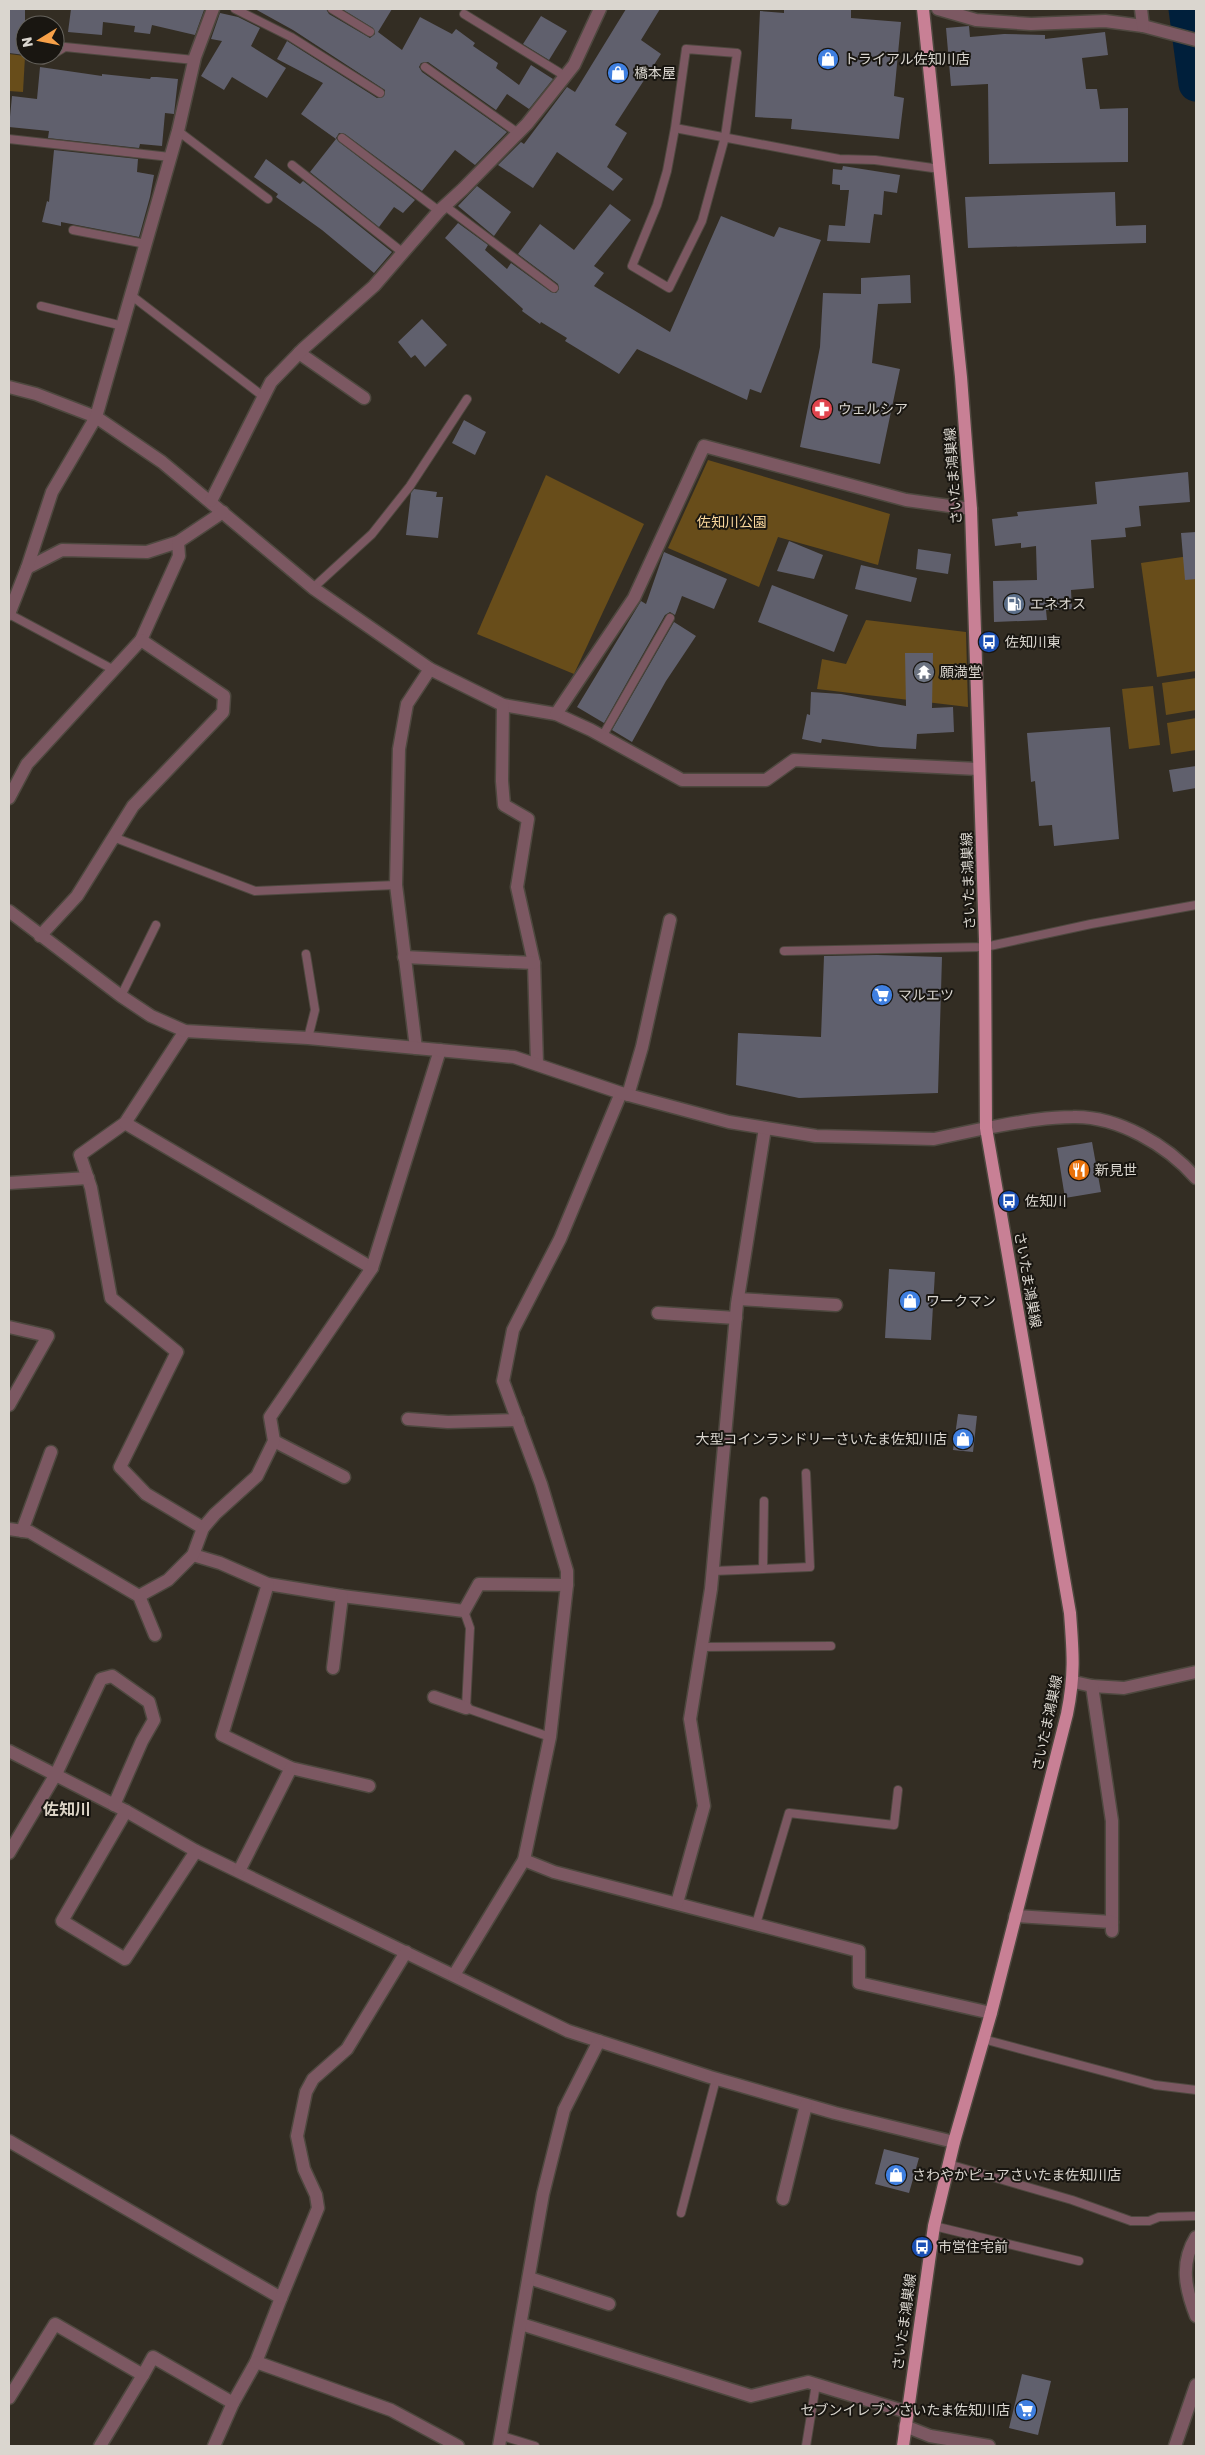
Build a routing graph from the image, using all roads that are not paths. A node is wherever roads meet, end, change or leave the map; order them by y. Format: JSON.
{"nodes":[{"id":1,"x":213,"y":9,"type":"edge"},
{"id":2,"x":235,"y":9,"type":"edge"},
{"id":3,"x":332,"y":9,"type":"edge"},
{"id":4,"x":600,"y":9,"type":"edge"},
{"id":5,"x":924,"y":9,"type":"edge"},
{"id":6,"x":938,"y":9,"type":"edge"},
{"id":7,"x":1141,"y":9,"type":"edge"},
{"id":8,"x":464,"y":14,"type":"dead end"},
{"id":9,"x":1143,"y":26,"type":"junction"},
{"id":10,"x":370,"y":32,"type":"dead end"},
{"id":11,"x":1196,"y":40,"type":"edge"},
{"id":12,"x":65,"y":47,"type":"edge"},
{"id":13,"x":194,"y":60,"type":"junction"},
{"id":14,"x":425,"y":67,"type":"dead end"},
{"id":15,"x":565,"y":76,"type":"junction"},
{"id":16,"x":380,"y":93,"type":"dead end"},
{"id":17,"x":675,"y":128,"type":"junction"},
{"id":18,"x":178,"y":131,"type":"junction"},
{"id":19,"x":518,"y":133,"type":"junction"},
{"id":20,"x":725,"y":137,"type":"junction"},
{"id":21,"x":342,"y":138,"type":"dead end"},
{"id":22,"x":9,"y":139,"type":"edge"},
{"id":23,"x":170,"y":157,"type":"junction"},
{"id":24,"x":292,"y":165,"type":"dead end"},
{"id":25,"x":940,"y":169,"type":"junction"},
{"id":26,"x":268,"y":199,"type":"dead end"},
{"id":27,"x":442,"y":208,"type":"junction"},
{"id":28,"x":73,"y":230,"type":"dead end"},
{"id":29,"x":146,"y":244,"type":"junction"},
{"id":30,"x":402,"y":252,"type":"junction"},
{"id":31,"x":554,"y":288,"type":"dead end"},
{"id":32,"x":132,"y":296,"type":"junction"},
{"id":33,"x":41,"y":306,"type":"dead end"},
{"id":34,"x":123,"y":326,"type":"junction"},
{"id":35,"x":299,"y":353,"type":"junction"},
{"id":36,"x":9,"y":387,"type":"edge"},
{"id":37,"x":264,"y":397,"type":"junction"},
{"id":38,"x":364,"y":398,"type":"dead end"},
{"id":39,"x":467,"y":399,"type":"dead end"},
{"id":40,"x":96,"y":417,"type":"junction"},
{"id":41,"x":211,"y":501,"type":"junction"},
{"id":42,"x":971,"y":509,"type":"junction"},
{"id":43,"x":223,"y":512,"type":"junction"},
{"id":44,"x":178,"y":542,"type":"junction"},
{"id":45,"x":27,"y":568,"type":"junction"},
{"id":46,"x":313,"y":588,"type":"junction"},
{"id":47,"x":9,"y":614,"type":"edge"},
{"id":48,"x":670,"y":618,"type":"dead end"},
{"id":49,"x":141,"y":640,"type":"junction"},
{"id":50,"x":430,"y":669,"type":"junction"},
{"id":51,"x":114,"y":670,"type":"junction"},
{"id":52,"x":503,"y":705,"type":"junction"},
{"id":53,"x":556,"y":714,"type":"junction"},
{"id":54,"x":602,"y":737,"type":"junction"},
{"id":55,"x":978,"y":769,"type":"junction"},
{"id":56,"x":9,"y":798,"type":"edge"},
{"id":57,"x":113,"y":837,"type":"junction"},
{"id":58,"x":396,"y":885,"type":"junction"},
{"id":59,"x":1196,"y":905,"type":"edge"},
{"id":60,"x":9,"y":911,"type":"edge"},
{"id":61,"x":670,"y":920,"type":"dead end"},
{"id":62,"x":156,"y":925,"type":"dead end"},
{"id":63,"x":40,"y":936,"type":"junction"},
{"id":64,"x":985,"y":947,"type":"junction"},
{"id":65,"x":784,"y":951,"type":"dead end"},
{"id":66,"x":306,"y":954,"type":"dead end"},
{"id":67,"x":404,"y":957,"type":"junction"},
{"id":68,"x":534,"y":963,"type":"junction"},
{"id":69,"x":120,"y":996,"type":"junction"},
{"id":70,"x":185,"y":1031,"type":"junction"},
{"id":71,"x":308,"y":1038,"type":"junction"},
{"id":72,"x":416,"y":1048,"type":"junction"},
{"id":73,"x":440,"y":1050,"type":"junction"},
{"id":74,"x":537,"y":1064,"type":"junction"},
{"id":75,"x":625,"y":1094,"type":"junction"},
{"id":76,"x":125,"y":1123,"type":"junction"},
{"id":77,"x":765,"y":1128,"type":"junction"},
{"id":78,"x":986,"y":1128,"type":"junction"},
{"id":79,"x":88,"y":1178,"type":"junction"},
{"id":80,"x":1196,"y":1178,"type":"edge"},
{"id":81,"x":9,"y":1183,"type":"edge"},
{"id":82,"x":372,"y":1268,"type":"junction"},
{"id":83,"x":738,"y":1299,"type":"junction"},
{"id":84,"x":836,"y":1305,"type":"dead end"},
{"id":85,"x":658,"y":1313,"type":"dead end"},
{"id":86,"x":736,"y":1318,"type":"junction"},
{"id":87,"x":9,"y":1328,"type":"edge"},
{"id":88,"x":9,"y":1405,"type":"edge"},
{"id":89,"x":408,"y":1419,"type":"dead end"},
{"id":90,"x":518,"y":1420,"type":"junction"},
{"id":91,"x":274,"y":1441,"type":"junction"},
{"id":92,"x":51,"y":1452,"type":"dead end"},
{"id":93,"x":806,"y":1473,"type":"dead end"},
{"id":94,"x":344,"y":1477,"type":"dead end"},
{"id":95,"x":764,"y":1501,"type":"dead end"},
{"id":96,"x":9,"y":1528,"type":"edge"},
{"id":97,"x":203,"y":1528,"type":"junction"},
{"id":98,"x":22,"y":1531,"type":"junction"},
{"id":99,"x":193,"y":1555,"type":"junction"},
{"id":100,"x":763,"y":1569,"type":"junction"},
{"id":101,"x":713,"y":1571,"type":"junction"},
{"id":102,"x":268,"y":1584,"type":"junction"},
{"id":103,"x":567,"y":1585,"type":"junction"},
{"id":104,"x":139,"y":1596,"type":"junction"},
{"id":105,"x":342,"y":1596,"type":"junction"},
{"id":106,"x":464,"y":1611,"type":"junction"},
{"id":107,"x":155,"y":1635,"type":"dead end"},
{"id":108,"x":702,"y":1646,"type":"junction"},
{"id":109,"x":831,"y":1646,"type":"dead end"},
{"id":110,"x":333,"y":1668,"type":"dead end"},
{"id":111,"x":1196,"y":1672,"type":"edge"},
{"id":112,"x":1074,"y":1682,"type":"junction"},
{"id":113,"x":1092,"y":1686,"type":"junction"},
{"id":114,"x":434,"y":1697,"type":"dead end"},
{"id":115,"x":466,"y":1708,"type":"junction"},
{"id":116,"x":550,"y":1738,"type":"junction"},
{"id":117,"x":9,"y":1751,"type":"edge"},
{"id":118,"x":291,"y":1768,"type":"junction"},
{"id":119,"x":56,"y":1774,"type":"junction"},
{"id":120,"x":369,"y":1786,"type":"dead end"},
{"id":121,"x":898,"y":1790,"type":"dead end"},
{"id":122,"x":114,"y":1805,"type":"junction"},
{"id":123,"x":126,"y":1811,"type":"junction"},
{"id":124,"x":196,"y":1851,"type":"junction"},
{"id":125,"x":9,"y":1853,"type":"edge"},
{"id":126,"x":524,"y":1860,"type":"junction"},
{"id":127,"x":239,"y":1871,"type":"junction"},
{"id":128,"x":677,"y":1903,"type":"junction"},
{"id":129,"x":1015,"y":1916,"type":"junction"},
{"id":130,"x":756,"y":1924,"type":"junction"},
{"id":131,"x":406,"y":1952,"type":"junction"},
{"id":132,"x":454,"y":1975,"type":"junction"},
{"id":133,"x":991,"y":2013,"type":"junction"},
{"id":134,"x":983,"y":2039,"type":"junction"},
{"id":135,"x":599,"y":2041,"type":"junction"},
{"id":136,"x":716,"y":2079,"type":"junction"},
{"id":137,"x":1196,"y":2090,"type":"edge"},
{"id":138,"x":806,"y":2105,"type":"junction"},
{"id":139,"x":9,"y":2141,"type":"edge"},
{"id":140,"x":954,"y":2142,"type":"junction"},
{"id":141,"x":948,"y":2164,"type":"junction"},
{"id":142,"x":783,"y":2199,"type":"dead end"},
{"id":143,"x":681,"y":2213,"type":"dead end"},
{"id":144,"x":1196,"y":2216,"type":"edge"},
{"id":145,"x":934,"y":2226,"type":"junction"},
{"id":146,"x":1196,"y":2237,"type":"edge"},
{"id":147,"x":1079,"y":2261,"type":"dead end"},
{"id":148,"x":529,"y":2278,"type":"junction"},
{"id":149,"x":281,"y":2298,"type":"junction"},
{"id":150,"x":609,"y":2304,"type":"dead end"},
{"id":151,"x":1196,"y":2316,"type":"edge"},
{"id":152,"x":521,"y":2324,"type":"junction"},
{"id":153,"x":256,"y":2362,"type":"junction"},
{"id":154,"x":143,"y":2375,"type":"junction"},
{"id":155,"x":816,"y":2384,"type":"junction"},
{"id":156,"x":1196,"y":2385,"type":"edge"},
{"id":157,"x":9,"y":2398,"type":"edge"},
{"id":158,"x":233,"y":2403,"type":"junction"},
{"id":159,"x":907,"y":2412,"type":"junction"},
{"id":160,"x":904,"y":2426,"type":"junction"},
{"id":161,"x":501,"y":2441,"type":"edge"},
{"id":162,"x":100,"y":2446,"type":"edge"},
{"id":163,"x":214,"y":2446,"type":"edge"},
{"id":164,"x":458,"y":2446,"type":"edge"},
{"id":165,"x":535,"y":2446,"type":"edge"},
{"id":166,"x":806,"y":2446,"type":"edge"},
{"id":167,"x":902,"y":2446,"type":"edge"},
{"id":168,"x":989,"y":2446,"type":"edge"},
{"id":169,"x":1175,"y":2446,"type":"edge"}],
"edges":[{"from":1,"to":13,"type":"street"},
{"from":2,"to":16,"type":"lane"},
{"from":3,"to":10,"type":"lane"},
{"from":4,"to":15,"type":"street"},
{"from":5,"to":25,"type":"main road","name":"さいたま鴻巣線"},
{"from":6,"to":9,"type":"street"},
{"from":7,"to":9,"type":"street"},
{"from":8,"to":15,"type":"lane"},
{"from":9,"to":11,"type":"street"},
{"from":12,"to":13,"type":"lane"},
{"from":13,"to":18,"type":"street"},
{"from":14,"to":19,"type":"lane"},
{"from":15,"to":19,"type":"street"},
{"from":17,"to":20,"type":"lane"},
{"from":17,"to":20,"type":"lane"},
{"from":17,"to":20,"type":"lane"},
{"from":18,"to":23,"type":"street"},
{"from":18,"to":26,"type":"lane"},
{"from":19,"to":27,"type":"street"},
{"from":20,"to":25,"type":"lane"},
{"from":21,"to":27,"type":"lane"},
{"from":22,"to":23,"type":"lane"},
{"from":23,"to":29,"type":"street"},
{"from":24,"to":30,"type":"lane"},
{"from":25,"to":42,"type":"main road","name":"さいたま鴻巣線"},
{"from":27,"to":30,"type":"street"},
{"from":27,"to":31,"type":"lane"},
{"from":28,"to":29,"type":"lane"},
{"from":29,"to":32,"type":"street"},
{"from":30,"to":35,"type":"street"},
{"from":32,"to":34,"type":"street"},
{"from":32,"to":37,"type":"lane"},
{"from":33,"to":34,"type":"lane"},
{"from":34,"to":40,"type":"street"},
{"from":35,"to":37,"type":"street"},
{"from":35,"to":38,"type":"street"},
{"from":36,"to":40,"type":"street"},
{"from":37,"to":41,"type":"street"},
{"from":39,"to":46,"type":"lane"},
{"from":40,"to":41,"type":"street"},
{"from":40,"to":45,"type":"street"},
{"from":41,"to":43,"type":"street"},
{"from":42,"to":53,"type":"street"},
{"from":42,"to":55,"type":"main road","name":"さいたま鴻巣線"},
{"from":43,"to":44,"type":"street"},
{"from":43,"to":46,"type":"street"},
{"from":44,"to":45,"type":"street"},
{"from":44,"to":49,"type":"street"},
{"from":45,"to":47,"type":"street"},
{"from":46,"to":50,"type":"street"},
{"from":47,"to":51,"type":"lane"},
{"from":48,"to":54,"type":"lane"},
{"from":49,"to":51,"type":"street"},
{"from":49,"to":57,"type":"street"},
{"from":50,"to":52,"type":"street"},
{"from":50,"to":58,"type":"street"},
{"from":51,"to":56,"type":"street"},
{"from":52,"to":53,"type":"street"},
{"from":52,"to":68,"type":"street"},
{"from":53,"to":54,"type":"street"},
{"from":54,"to":55,"type":"street"},
{"from":55,"to":64,"type":"main road","name":"さいたま鴻巣線"},
{"from":57,"to":58,"type":"lane"},
{"from":57,"to":63,"type":"street"},
{"from":58,"to":67,"type":"street"},
{"from":59,"to":64,"type":"lane"},
{"from":60,"to":63,"type":"street"},
{"from":61,"to":75,"type":"street"},
{"from":62,"to":69,"type":"lane"},
{"from":63,"to":69,"type":"street"},
{"from":64,"to":65,"type":"lane"},
{"from":64,"to":78,"type":"main road","name":"さいたま鴻巣線"},
{"from":66,"to":71,"type":"lane"},
{"from":67,"to":68,"type":"street"},
{"from":67,"to":72,"type":"street"},
{"from":68,"to":74,"type":"street"},
{"from":69,"to":70,"type":"street"},
{"from":70,"to":71,"type":"street"},
{"from":70,"to":76,"type":"street"},
{"from":71,"to":72,"type":"street"},
{"from":72,"to":73,"type":"street"},
{"from":73,"to":74,"type":"street"},
{"from":73,"to":82,"type":"street"},
{"from":74,"to":75,"type":"street"},
{"from":75,"to":77,"type":"street"},
{"from":75,"to":90,"type":"street"},
{"from":76,"to":79,"type":"street"},
{"from":76,"to":82,"type":"street"},
{"from":77,"to":78,"type":"street"},
{"from":77,"to":83,"type":"street"},
{"from":78,"to":80,"type":"street"},
{"from":78,"to":112,"type":"main road","name":"さいたま鴻巣線"},
{"from":79,"to":81,"type":"street"},
{"from":79,"to":97,"type":"street"},
{"from":82,"to":91,"type":"street"},
{"from":83,"to":84,"type":"street"},
{"from":83,"to":86,"type":"street"},
{"from":85,"to":86,"type":"street"},
{"from":86,"to":101,"type":"street"},
{"from":87,"to":88,"type":"street"},
{"from":89,"to":90,"type":"street"},
{"from":90,"to":103,"type":"street"},
{"from":91,"to":94,"type":"street"},
{"from":91,"to":97,"type":"street"},
{"from":92,"to":98,"type":"street"},
{"from":93,"to":100,"type":"lane"},
{"from":95,"to":100,"type":"lane"},
{"from":96,"to":98,"type":"street"},
{"from":97,"to":99,"type":"street"},
{"from":98,"to":104,"type":"street"},
{"from":99,"to":102,"type":"street"},
{"from":99,"to":104,"type":"street"},
{"from":100,"to":101,"type":"lane"},
{"from":101,"to":108,"type":"street"},
{"from":102,"to":105,"type":"street"},
{"from":102,"to":118,"type":"street"},
{"from":103,"to":106,"type":"street"},
{"from":103,"to":116,"type":"street"},
{"from":104,"to":107,"type":"street"},
{"from":105,"to":106,"type":"street"},
{"from":105,"to":110,"type":"street"},
{"from":106,"to":115,"type":"lane"},
{"from":108,"to":109,"type":"lane"},
{"from":108,"to":128,"type":"street"},
{"from":111,"to":113,"type":"street"},
{"from":112,"to":113,"type":"street"},
{"from":112,"to":129,"type":"main road","name":"さいたま鴻巣線"},
{"from":113,"to":129,"type":"street"},
{"from":114,"to":115,"type":"street"},
{"from":115,"to":116,"type":"lane"},
{"from":116,"to":126,"type":"street"},
{"from":117,"to":119,"type":"street"},
{"from":118,"to":120,"type":"street"},
{"from":118,"to":127,"type":"street"},
{"from":119,"to":122,"type":"street"},
{"from":119,"to":122,"type":"street"},
{"from":119,"to":125,"type":"street"},
{"from":121,"to":130,"type":"lane"},
{"from":122,"to":123,"type":"street"},
{"from":123,"to":124,"type":"street"},
{"from":123,"to":124,"type":"street"},
{"from":124,"to":127,"type":"street"},
{"from":126,"to":128,"type":"street"},
{"from":126,"to":132,"type":"street"},
{"from":127,"to":131,"type":"street"},
{"from":128,"to":130,"type":"street"},
{"from":129,"to":133,"type":"main road","name":"さいたま鴻巣線"},
{"from":130,"to":133,"type":"street"},
{"from":131,"to":132,"type":"street"},
{"from":131,"to":149,"type":"street"},
{"from":132,"to":135,"type":"street"},
{"from":133,"to":134,"type":"main road","name":"さいたま鴻巣線"},
{"from":134,"to":137,"type":"lane"},
{"from":134,"to":140,"type":"main road","name":"さいたま鴻巣線"},
{"from":135,"to":136,"type":"street"},
{"from":135,"to":148,"type":"street"},
{"from":136,"to":138,"type":"street"},
{"from":136,"to":143,"type":"lane"},
{"from":138,"to":140,"type":"street"},
{"from":138,"to":142,"type":"street"},
{"from":139,"to":149,"type":"street"},
{"from":140,"to":141,"type":"main road","name":"さいたま鴻巣線"},
{"from":141,"to":144,"type":"lane"},
{"from":141,"to":145,"type":"main road","name":"さいたま鴻巣線"},
{"from":145,"to":147,"type":"lane"},
{"from":145,"to":159,"type":"main road","name":"さいたま鴻巣線"},
{"from":146,"to":151,"type":"street"},
{"from":148,"to":150,"type":"street"},
{"from":148,"to":152,"type":"street"},
{"from":149,"to":153,"type":"street"},
{"from":152,"to":155,"type":"street"},
{"from":152,"to":161,"type":"street"},
{"from":153,"to":158,"type":"street"},
{"from":153,"to":164,"type":"street"},
{"from":154,"to":157,"type":"street"},
{"from":154,"to":158,"type":"street"},
{"from":154,"to":162,"type":"street"},
{"from":155,"to":159,"type":"street"},
{"from":155,"to":166,"type":"lane"},
{"from":156,"to":169,"type":"street"},
{"from":158,"to":163,"type":"street"},
{"from":159,"to":160,"type":"main road","name":"さいたま鴻巣線"},
{"from":160,"to":167,"type":"main road","name":"さいたま鴻巣線"},
{"from":160,"to":168,"type":"street"},
{"from":161,"to":165,"type":"lane"}]}
